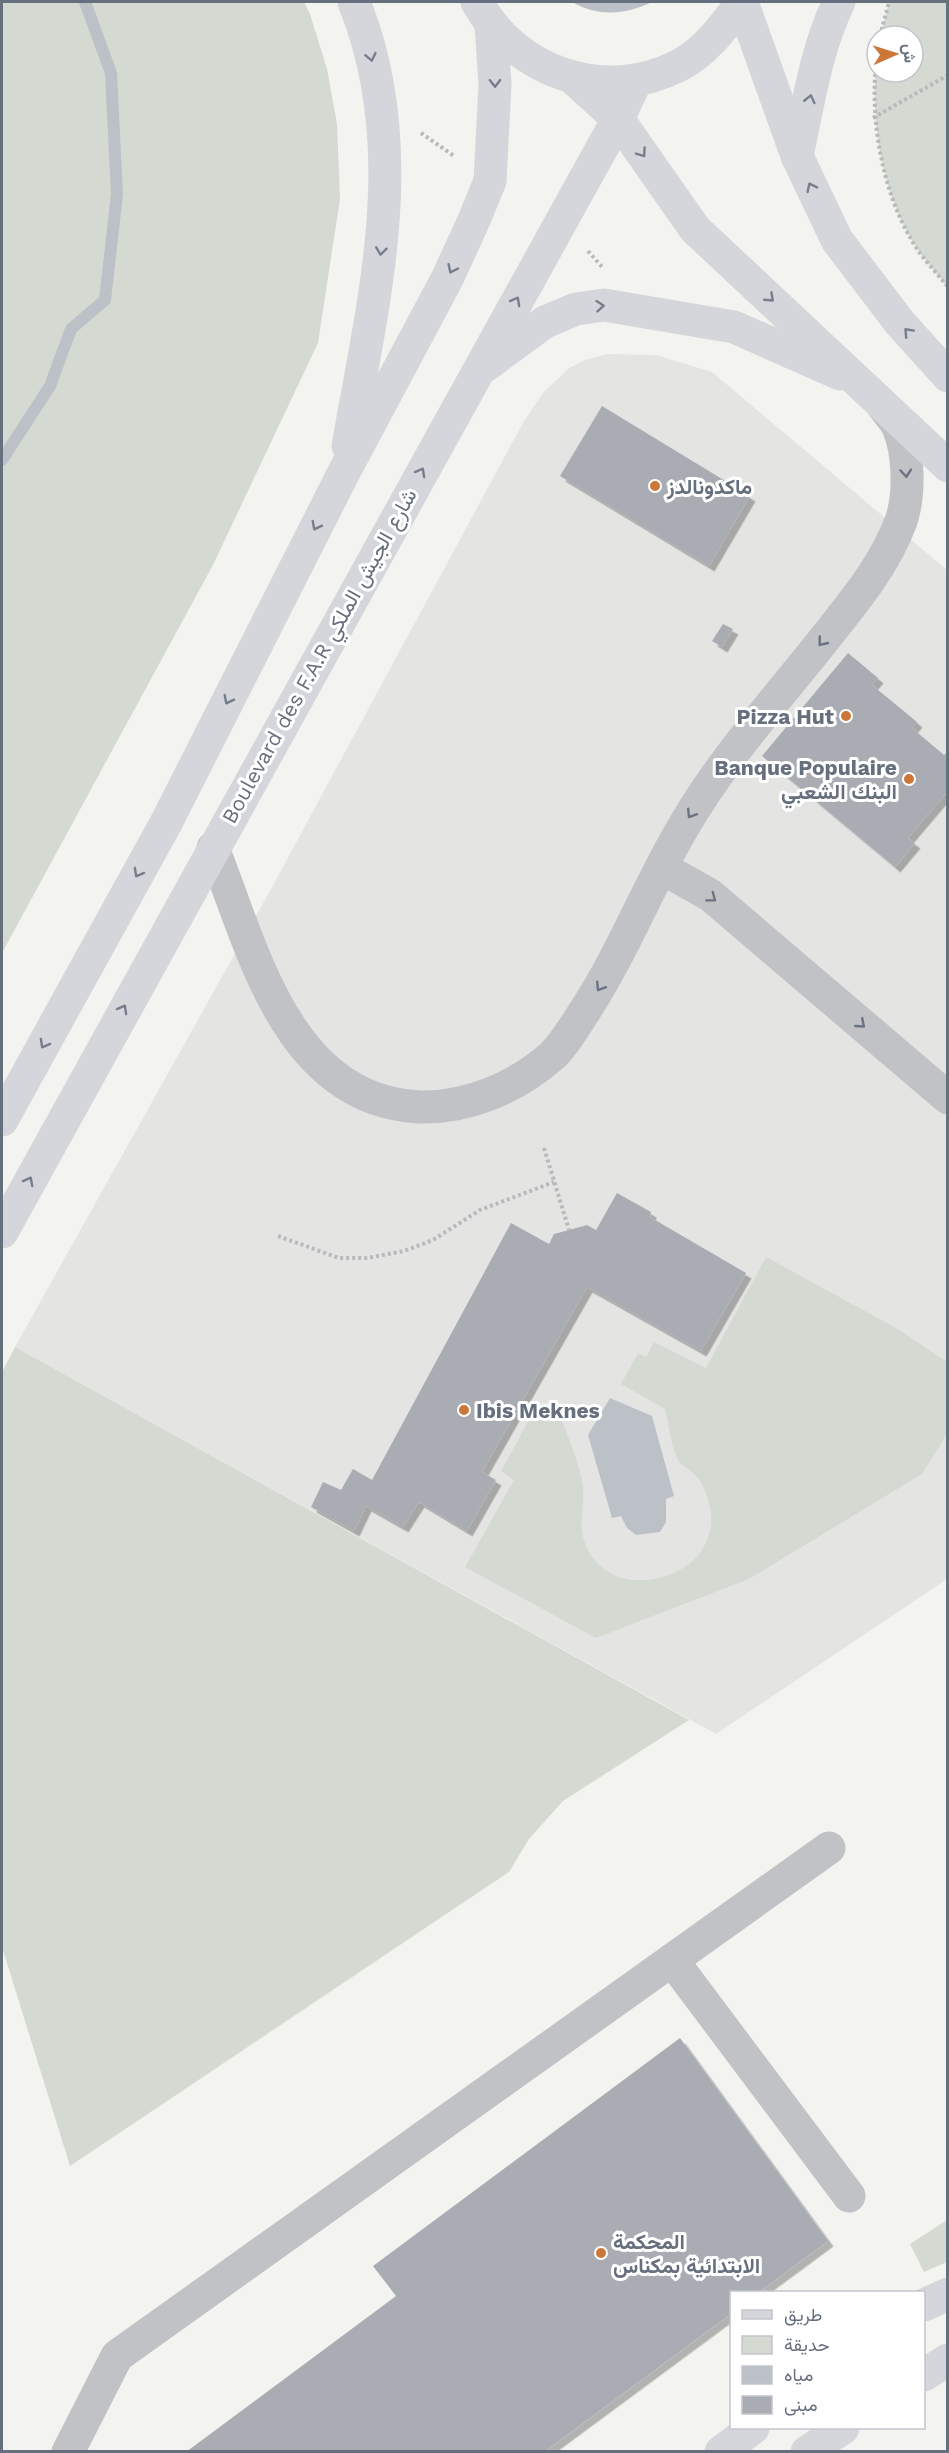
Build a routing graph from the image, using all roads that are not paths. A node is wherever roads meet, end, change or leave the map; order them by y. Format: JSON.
{"nodes":[{"id":1,"x":354,"y":2,"type":"edge"},
{"id":2,"x":742,"y":2,"type":"edge"},
{"id":3,"x":839,"y":2,"type":"edge"},
{"id":4,"x":484,"y":13,"type":"edge"},
{"id":5,"x":574,"y":79,"type":"junction"},
{"id":6,"x":636,"y":81,"type":"junction"},
{"id":7,"x":618,"y":119,"type":"junction"},
{"id":8,"x":797,"y":156,"type":"junction"},
{"id":9,"x":477,"y":373,"type":"junction"},
{"id":10,"x":948,"y":376,"type":"edge"},
{"id":11,"x":870,"y":392,"type":"junction"},
{"id":12,"x":948,"y":466,"type":"edge"},
{"id":13,"x":343,"y":474,"type":"junction"},
{"id":14,"x":213,"y":848,"type":"junction"},
{"id":15,"x":662,"y":868,"type":"junction"},
{"id":16,"x":948,"y":1098,"type":"edge"},
{"id":17,"x":2,"y":1120,"type":"edge"},
{"id":18,"x":2,"y":1232,"type":"edge"},
{"id":19,"x":829,"y":1848,"type":"dead end"},
{"id":20,"x":672,"y":1960,"type":"junction"},
{"id":21,"x":849,"y":2196,"type":"dead end"},
{"id":22,"x":948,"y":2294,"type":"edge"},
{"id":23,"x":925,"y":2304,"type":"edge"},
{"id":24,"x":948,"y":2360,"type":"edge"},
{"id":25,"x":925,"y":2374,"type":"edge"},
{"id":26,"x":750,"y":2429,"type":"edge"},
{"id":27,"x":840,"y":2429,"type":"edge"},
{"id":28,"x":68,"y":2451,"type":"edge"},
{"id":29,"x":722,"y":2451,"type":"edge"},
{"id":30,"x":807,"y":2451,"type":"edge"}],
"edges":[{"from":1,"to":13,"type":"main road","one_way":true},
{"from":2,"to":6,"type":"main road"},
{"from":2,"to":8,"type":"main road"},
{"from":8,"to":3,"type":"main road","one_way":true},
{"from":4,"to":5,"type":"main road"},
{"from":4,"to":13,"type":"main road","one_way":true},
{"from":5,"to":6,"type":"main road"},
{"from":5,"to":7,"type":"main road"},
{"from":6,"to":7,"type":"main road","name":"Boulevard des F.A.R شارع الجيش الملكي"},
{"from":9,"to":7,"type":"main road","name":"Boulevard des F.A.R شارع الجيش الملكي","one_way":true},
{"from":7,"to":11,"type":"main road","one_way":true},
{"from":10,"to":8,"type":"main road","one_way":true},
{"from":9,"to":11,"type":"main road","one_way":true},
{"from":14,"to":9,"type":"main road","name":"Boulevard des F.A.R شارع الجيش الملكي","one_way":true},
{"from":11,"to":12,"type":"main road"},
{"from":11,"to":15,"type":"lane","one_way":true},
{"from":13,"to":17,"type":"main road","one_way":true},
{"from":15,"to":14,"type":"lane","one_way":true},
{"from":18,"to":14,"type":"main road","name":"Boulevard des F.A.R شارع الجيش الملكي","one_way":true},
{"from":15,"to":16,"type":"lane","one_way":true},
{"from":19,"to":20,"type":"lane"},
{"from":20,"to":21,"type":"lane"},
{"from":20,"to":28,"type":"lane"},
{"from":22,"to":23,"type":"main road"},
{"from":24,"to":25,"type":"main road"},
{"from":26,"to":29,"type":"main road"},
{"from":27,"to":30,"type":"main road"}]}
